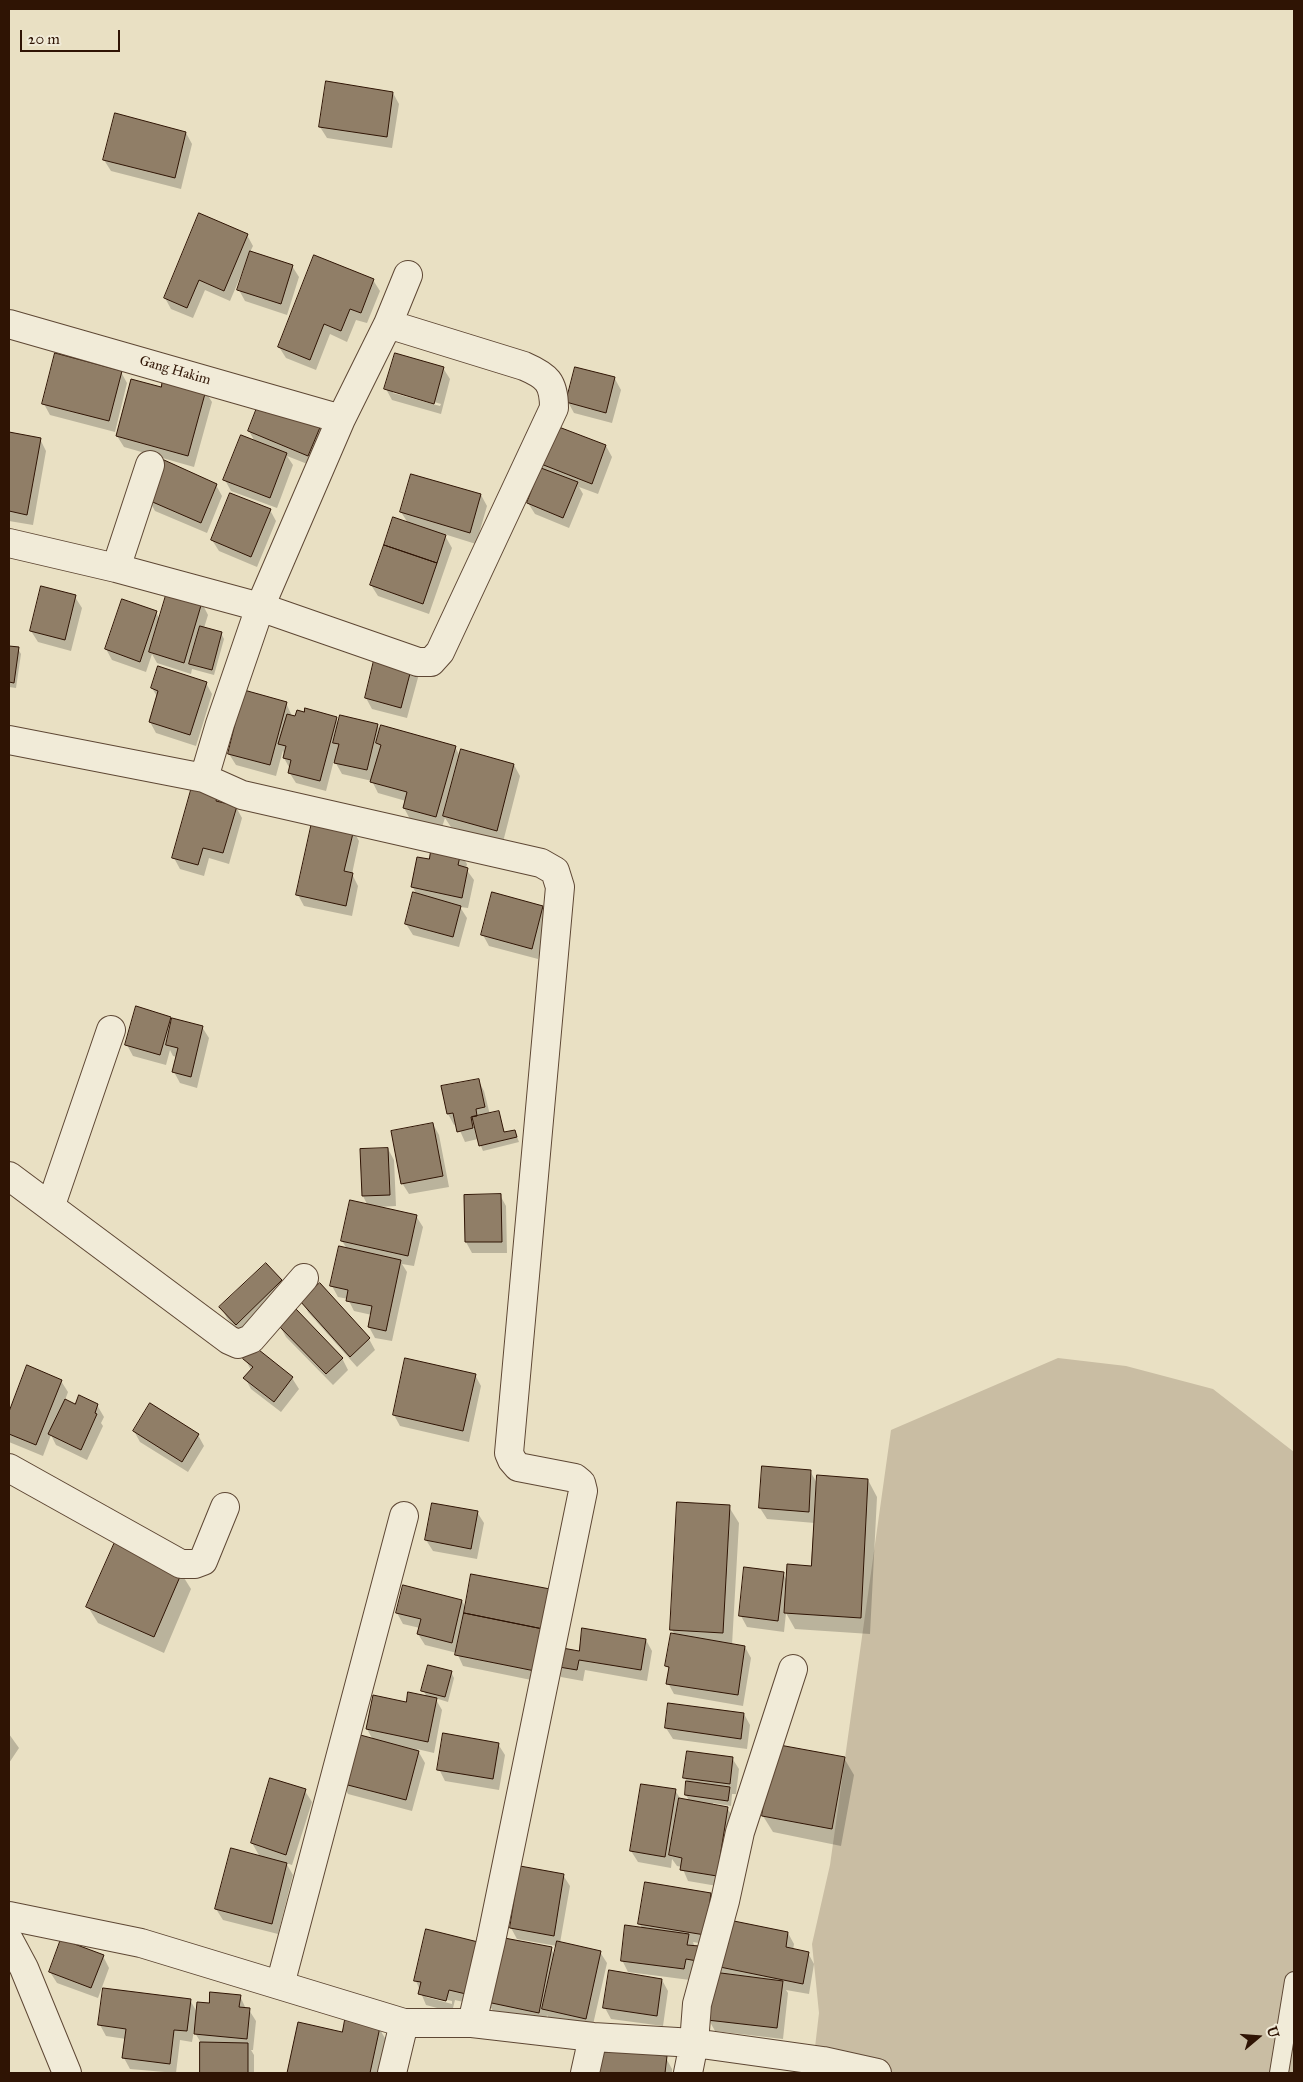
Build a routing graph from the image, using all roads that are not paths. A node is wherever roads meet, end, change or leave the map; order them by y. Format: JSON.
{"nodes":[{"id":1,"x":408,"y":275,"type":"dead end"},
{"id":2,"x":9,"y":324,"type":"edge"},
{"id":3,"x":388,"y":324,"type":"junction"},
{"id":4,"x":342,"y":418,"type":"junction"},
{"id":5,"x":150,"y":465,"type":"dead end"},
{"id":6,"x":9,"y":543,"type":"edge"},
{"id":7,"x":116,"y":568,"type":"junction"},
{"id":8,"x":260,"y":607,"type":"junction"},
{"id":9,"x":9,"y":740,"type":"edge"},
{"id":10,"x":204,"y":778,"type":"junction"},
{"id":11,"x":111,"y":1030,"type":"dead end"},
{"id":12,"x":9,"y":1176,"type":"edge"},
{"id":13,"x":51,"y":1206,"type":"junction"},
{"id":14,"x":304,"y":1278,"type":"dead end"},
{"id":15,"x":9,"y":1468,"type":"edge"},
{"id":16,"x":226,"y":1507,"type":"dead end"},
{"id":17,"x":404,"y":1516,"type":"dead end"},
{"id":18,"x":793,"y":1669,"type":"dead end"},
{"id":19,"x":9,"y":1916,"type":"edge"},
{"id":20,"x":9,"y":1940,"type":"edge"},
{"id":21,"x":1294,"y":1981,"type":"edge"},
{"id":22,"x":280,"y":1985,"type":"junction"},
{"id":23,"x":404,"y":2023,"type":"junction"},
{"id":24,"x":472,"y":2023,"type":"junction"},
{"id":25,"x":593,"y":2037,"type":"junction"},
{"id":26,"x":694,"y":2043,"type":"junction"},
{"id":27,"x":67,"y":2073,"type":"edge"},
{"id":28,"x":392,"y":2073,"type":"edge"},
{"id":29,"x":585,"y":2073,"type":"edge"},
{"id":30,"x":688,"y":2073,"type":"edge"},
{"id":31,"x":877,"y":2073,"type":"edge"},
{"id":32,"x":1279,"y":2073,"type":"edge"}],
"edges":[{"from":1,"to":3,"type":"street"},
{"from":2,"to":4,"type":"street","name":"Gang Hakim"},
{"from":3,"to":4,"type":"street"},
{"from":3,"to":8,"type":"street"},
{"from":4,"to":8,"type":"street"},
{"from":5,"to":7,"type":"street"},
{"from":6,"to":7,"type":"street"},
{"from":7,"to":8,"type":"street"},
{"from":8,"to":10,"type":"street"},
{"from":9,"to":10,"type":"street"},
{"from":10,"to":24,"type":"street"},
{"from":11,"to":13,"type":"street"},
{"from":12,"to":13,"type":"street"},
{"from":13,"to":14,"type":"street"},
{"from":15,"to":16,"type":"street"},
{"from":17,"to":22,"type":"street"},
{"from":18,"to":26,"type":"street"},
{"from":19,"to":22,"type":"street"},
{"from":20,"to":27,"type":"street"},
{"from":21,"to":32,"type":"lane"},
{"from":22,"to":23,"type":"street"},
{"from":23,"to":24,"type":"street"},
{"from":23,"to":28,"type":"street"},
{"from":24,"to":25,"type":"street"},
{"from":25,"to":26,"type":"street"},
{"from":25,"to":29,"type":"street"},
{"from":26,"to":30,"type":"street"},
{"from":26,"to":31,"type":"street"}]}
